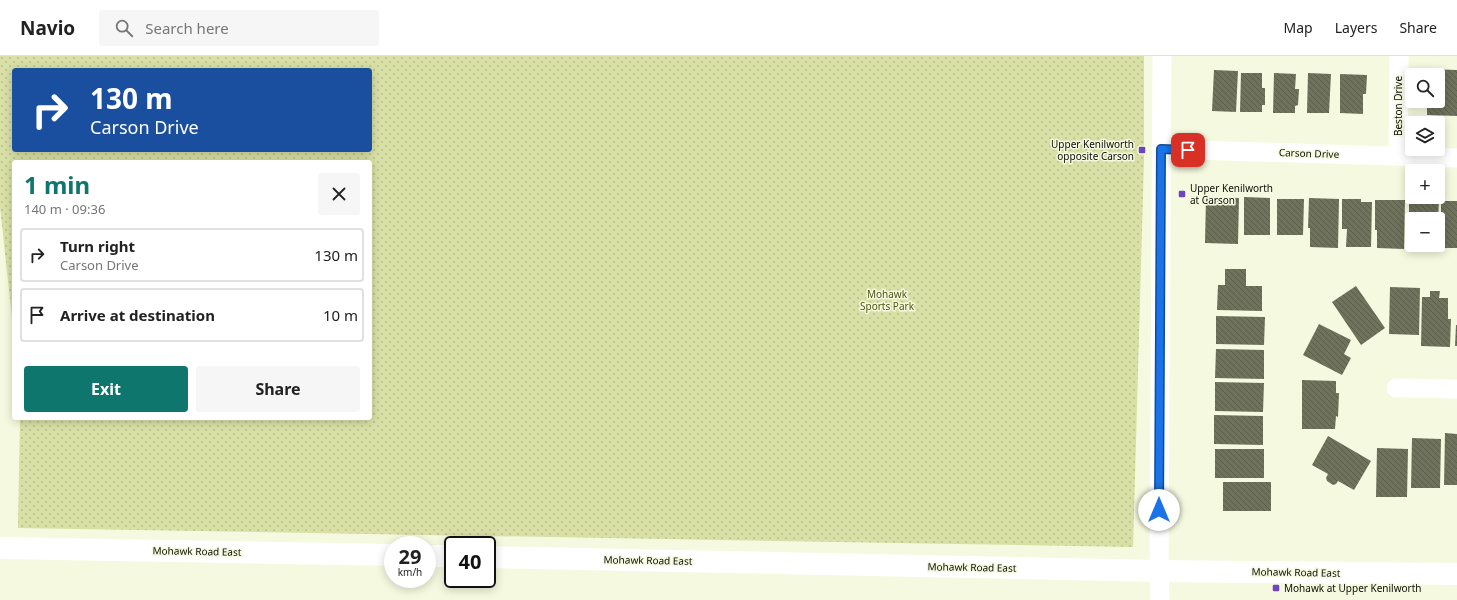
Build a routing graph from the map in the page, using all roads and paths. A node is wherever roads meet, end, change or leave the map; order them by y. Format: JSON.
{"nodes":[{"id":1,"x":1162,"y":56,"type":"edge"},
{"id":2,"x":1398,"y":56,"type":"edge"},
{"id":3,"x":1161,"y":149,"type":"junction"},
{"id":4,"x":1398,"y":156,"type":"junction"},
{"id":5,"x":1457,"y":158,"type":"edge"},
{"id":6,"x":1396,"y":388,"type":"dead end"},
{"id":7,"x":1457,"y":389,"type":"edge"},
{"id":8,"x":0,"y":548,"type":"edge"},
{"id":9,"x":384,"y":555,"type":"edge"},
{"id":10,"x":496,"y":557,"type":"edge"},
{"id":11,"x":1158,"y":570,"type":"junction"},
{"id":12,"x":1457,"y":574,"type":"edge"},
{"id":13,"x":1160,"y":600,"type":"edge"}],
"edges":[{"from":1,"to":3,"type":"street"},
{"from":2,"to":4,"type":"street","name":"Beston Drive"},
{"from":3,"to":4,"type":"street","name":"Carson Drive"},
{"from":3,"to":11,"type":"street"},
{"from":4,"to":5,"type":"street","name":"Carson Drive"},
{"from":6,"to":7,"type":"street"},
{"from":8,"to":9,"type":"main road","name":"Mohawk Road East"},
{"from":10,"to":11,"type":"main road","name":"Mohawk Road East"},
{"from":11,"to":12,"type":"main road","name":"Mohawk Road East"},
{"from":11,"to":13,"type":"street"}]}
